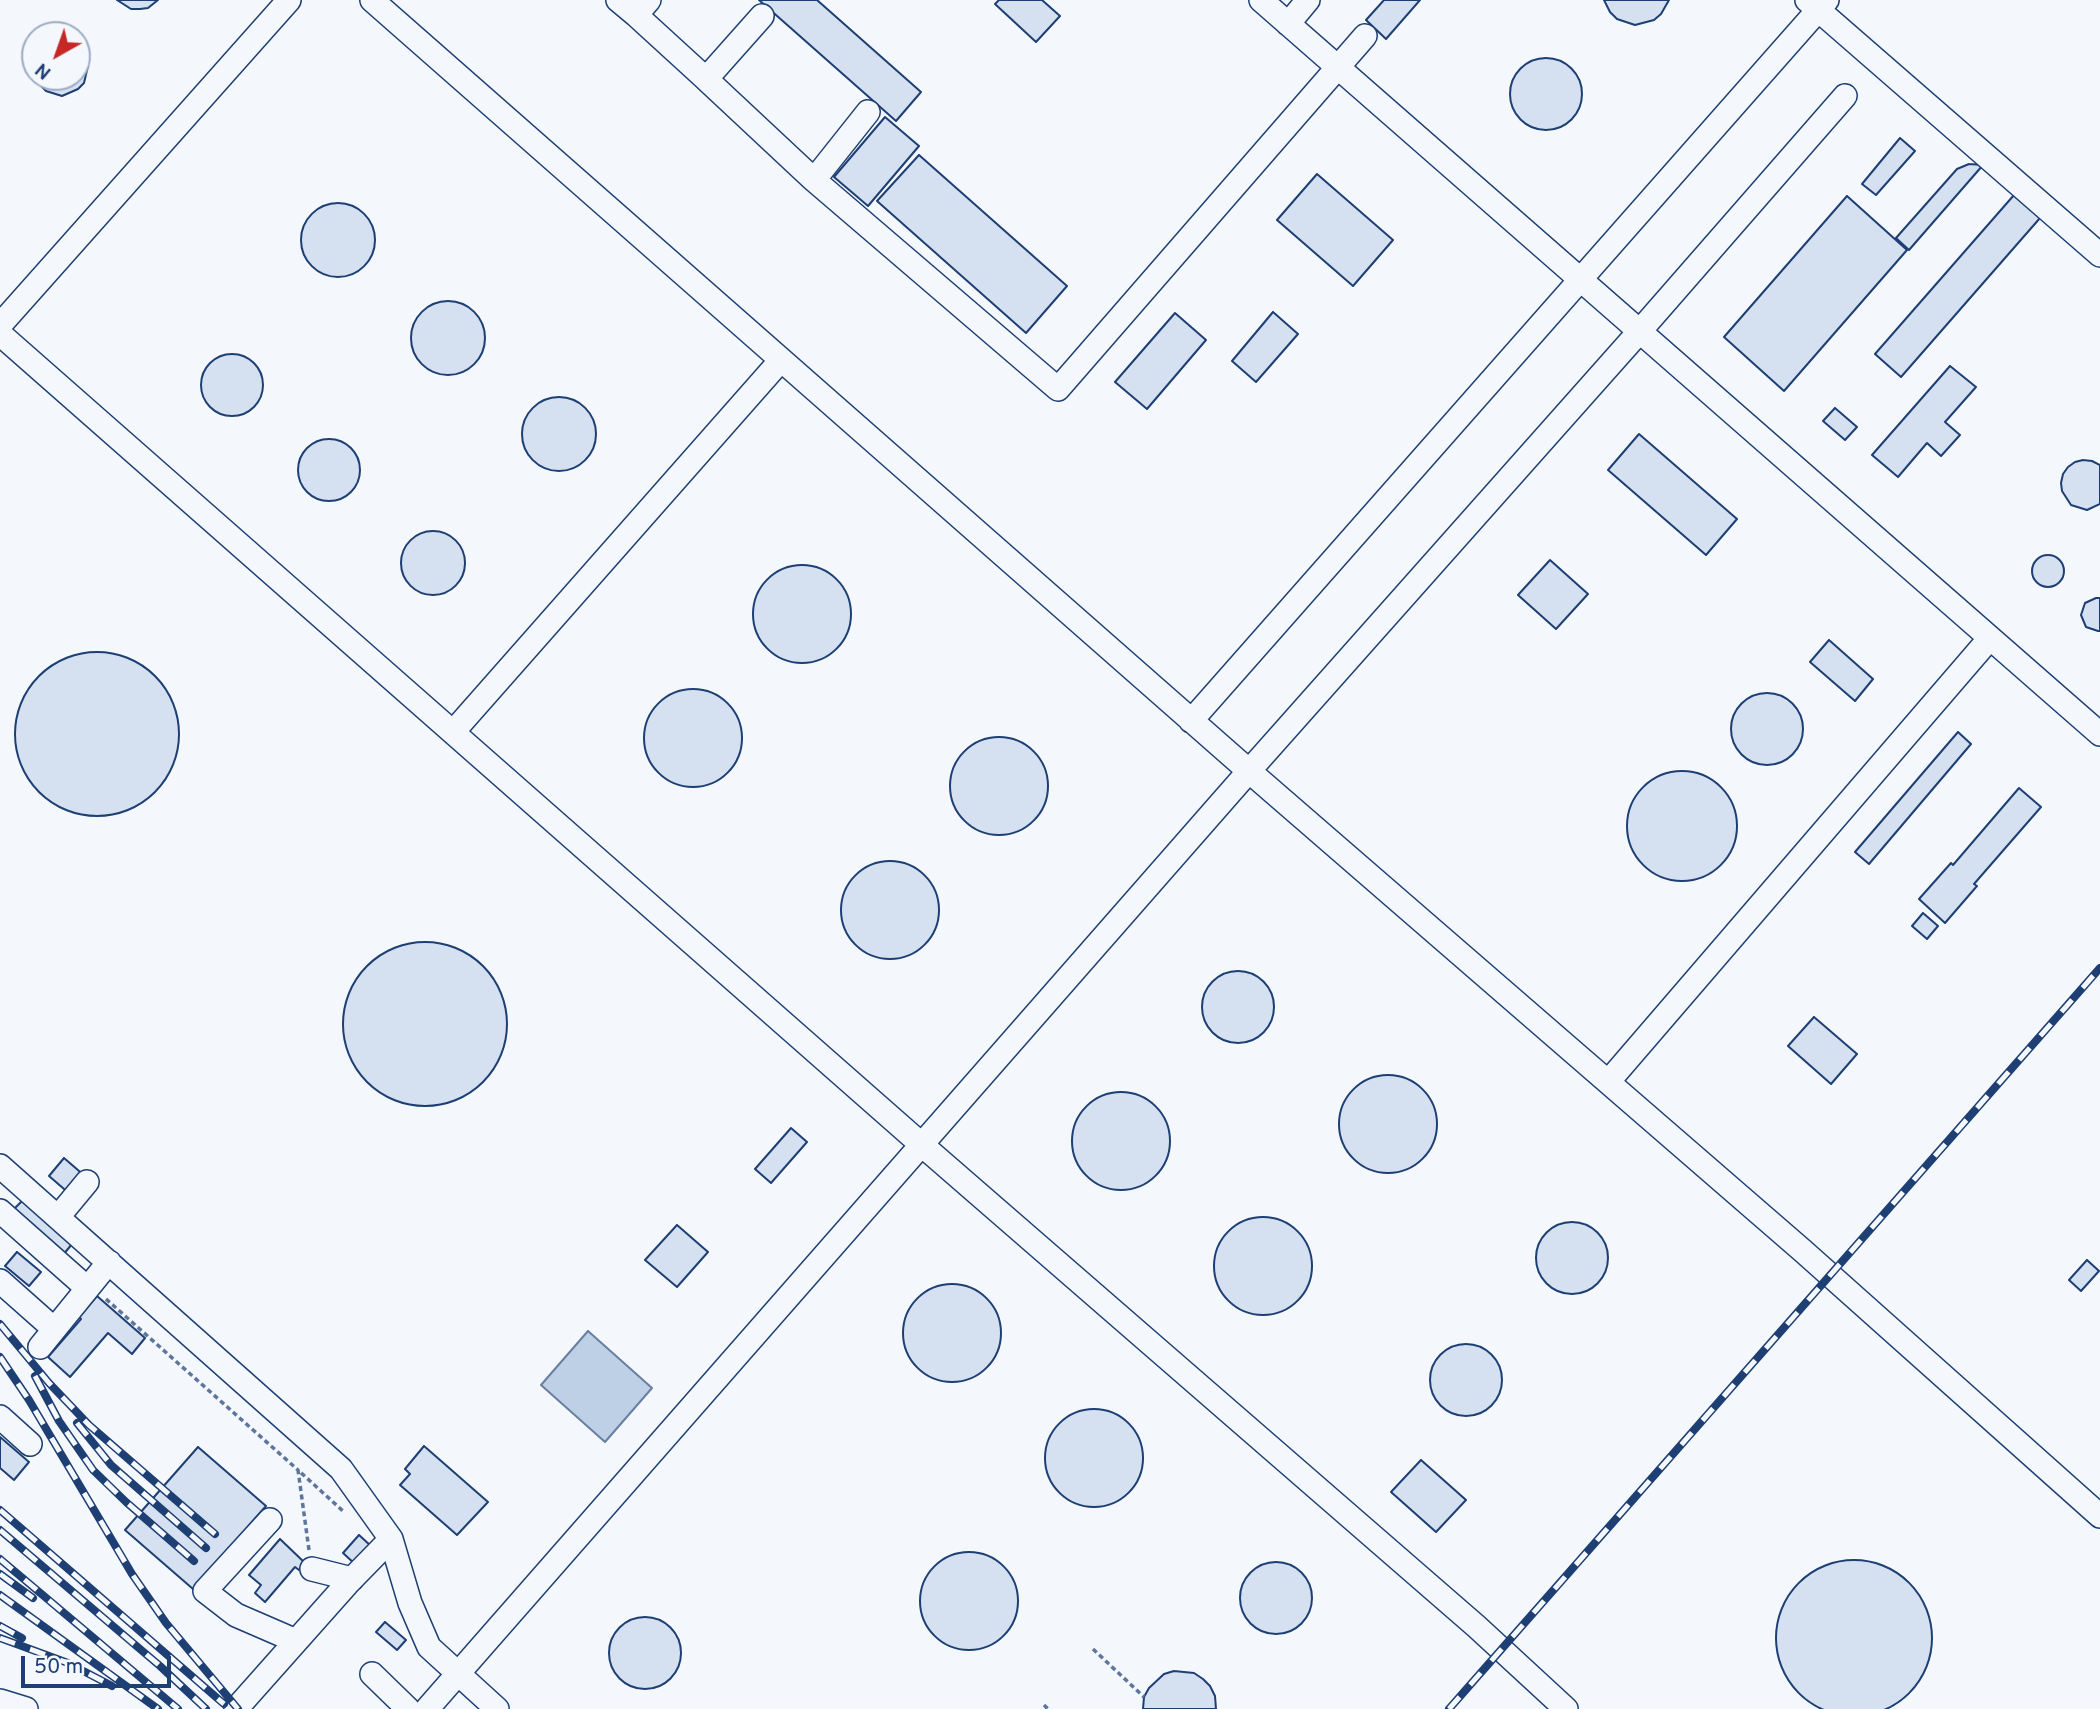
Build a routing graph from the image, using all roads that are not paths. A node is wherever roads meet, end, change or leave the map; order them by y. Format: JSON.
{"nodes":[{"id":1,"x":289,"y":0,"type":"edge"},
{"id":2,"x":372,"y":0,"type":"edge"},
{"id":3,"x":618,"y":0,"type":"edge"},
{"id":4,"x":1261,"y":0,"type":"edge"},
{"id":5,"x":1308,"y":0,"type":"edge"},
{"id":6,"x":1817,"y":3,"type":"edge"},
{"id":7,"x":642,"y":8,"type":"edge"},
{"id":8,"x":762,"y":16,"type":"dead end"},
{"id":9,"x":1288,"y":24,"type":"junction"},
{"id":10,"x":1365,"y":36,"type":"dead end"},
{"id":11,"x":1338,"y":68,"type":"junction"},
{"id":12,"x":706,"y":79,"type":"junction"},
{"id":13,"x":1845,"y":96,"type":"dead end"},
{"id":14,"x":868,"y":112,"type":"dead end"},
{"id":15,"x":814,"y":180,"type":"junction"},
{"id":16,"x":2100,"y":255,"type":"edge"},
{"id":17,"x":1580,"y":281,"type":"junction"},
{"id":18,"x":0,"y":326,"type":"edge"},
{"id":19,"x":1639,"y":332,"type":"junction"},
{"id":20,"x":0,"y":334,"type":"edge"},
{"id":21,"x":781,"y":360,"type":"junction"},
{"id":22,"x":1990,"y":638,"type":"junction"},
{"id":23,"x":1191,"y":721,"type":"junction"},
{"id":24,"x":453,"y":732,"type":"junction"},
{"id":25,"x":2100,"y":734,"type":"edge"},
{"id":26,"x":1249,"y":771,"type":"junction"},
{"id":27,"x":1608,"y":1082,"type":"junction"},
{"id":28,"x":922,"y":1145,"type":"junction"},
{"id":29,"x":0,"y":1166,"type":"edge"},
{"id":30,"x":87,"y":1182,"type":"dead end"},
{"id":31,"x":23,"y":1186,"type":"junction"},
{"id":32,"x":0,"y":1212,"type":"edge"},
{"id":33,"x":58,"y":1217,"type":"junction"},
{"id":34,"x":109,"y":1262,"type":"junction"},
{"id":35,"x":0,"y":1281,"type":"edge"},
{"id":36,"x":88,"y":1286,"type":"junction"},
{"id":37,"x":54,"y":1329,"type":"junction"},
{"id":38,"x":40,"y":1347,"type":"dead end"},
{"id":39,"x":0,"y":1417,"type":"edge"},
{"id":40,"x":30,"y":1444,"type":"dead end"},
{"id":41,"x":2100,"y":1516,"type":"edge"},
{"id":42,"x":270,"y":1520,"type":"dead end"},
{"id":43,"x":391,"y":1539,"type":"junction"},
{"id":44,"x":312,"y":1569,"type":"road end"},
{"id":45,"x":352,"y":1579,"type":"junction"},
{"id":46,"x":296,"y":1642,"type":"junction"},
{"id":47,"x":372,"y":1674,"type":"dead end"},
{"id":48,"x":457,"y":1674,"type":"junction"},
{"id":49,"x":0,"y":1701,"type":"edge"},
{"id":50,"x":26,"y":1709,"type":"edge"},
{"id":51,"x":236,"y":1709,"type":"edge"},
{"id":52,"x":408,"y":1709,"type":"edge"},
{"id":53,"x":427,"y":1709,"type":"edge"},
{"id":54,"x":497,"y":1709,"type":"edge"},
{"id":55,"x":1566,"y":1709,"type":"edge"}],
"edges":[{"from":1,"to":18,"type":"lane"},
{"from":2,"to":21,"type":"lane"},
{"from":3,"to":7,"type":"lane"},
{"from":4,"to":9,"type":"lane"},
{"from":5,"to":9,"type":"lane"},
{"from":6,"to":16,"type":"lane"},
{"from":6,"to":17,"type":"lane"},
{"from":7,"to":12,"type":"lane"},
{"from":8,"to":12,"type":"lane"},
{"from":9,"to":11,"type":"lane"},
{"from":10,"to":11,"type":"lane"},
{"from":11,"to":15,"type":"lane"},
{"from":11,"to":17,"type":"lane"},
{"from":12,"to":15,"type":"lane"},
{"from":13,"to":19,"type":"lane"},
{"from":14,"to":15,"type":"lane"},
{"from":17,"to":19,"type":"lane"},
{"from":17,"to":23,"type":"lane"},
{"from":19,"to":22,"type":"lane"},
{"from":19,"to":26,"type":"lane"},
{"from":20,"to":24,"type":"lane"},
{"from":21,"to":23,"type":"lane"},
{"from":21,"to":24,"type":"lane"},
{"from":22,"to":25,"type":"lane"},
{"from":22,"to":27,"type":"lane"},
{"from":23,"to":26,"type":"lane"},
{"from":24,"to":28,"type":"lane"},
{"from":26,"to":27,"type":"lane"},
{"from":26,"to":28,"type":"lane"},
{"from":27,"to":41,"type":"lane"},
{"from":28,"to":48,"type":"lane"},
{"from":28,"to":55,"type":"lane"},
{"from":29,"to":31,"type":"lane"},
{"from":30,"to":33,"type":"lane"},
{"from":31,"to":32,"type":"lane"},
{"from":31,"to":33,"type":"lane"},
{"from":32,"to":36,"type":"lane"},
{"from":33,"to":34,"type":"lane"},
{"from":34,"to":36,"type":"lane"},
{"from":34,"to":43,"type":"lane"},
{"from":35,"to":37,"type":"lane"},
{"from":36,"to":37,"type":"lane"},
{"from":37,"to":38,"type":"lane"},
{"from":39,"to":40,"type":"lane"},
{"from":42,"to":46,"type":"lane"},
{"from":43,"to":45,"type":"lane"},
{"from":43,"to":48,"type":"lane"},
{"from":44,"to":45,"type":"lane"},
{"from":45,"to":46,"type":"lane"},
{"from":46,"to":51,"type":"lane"},
{"from":47,"to":52,"type":"lane"},
{"from":48,"to":53,"type":"lane"},
{"from":48,"to":54,"type":"lane"},
{"from":49,"to":50,"type":"lane"}]}
